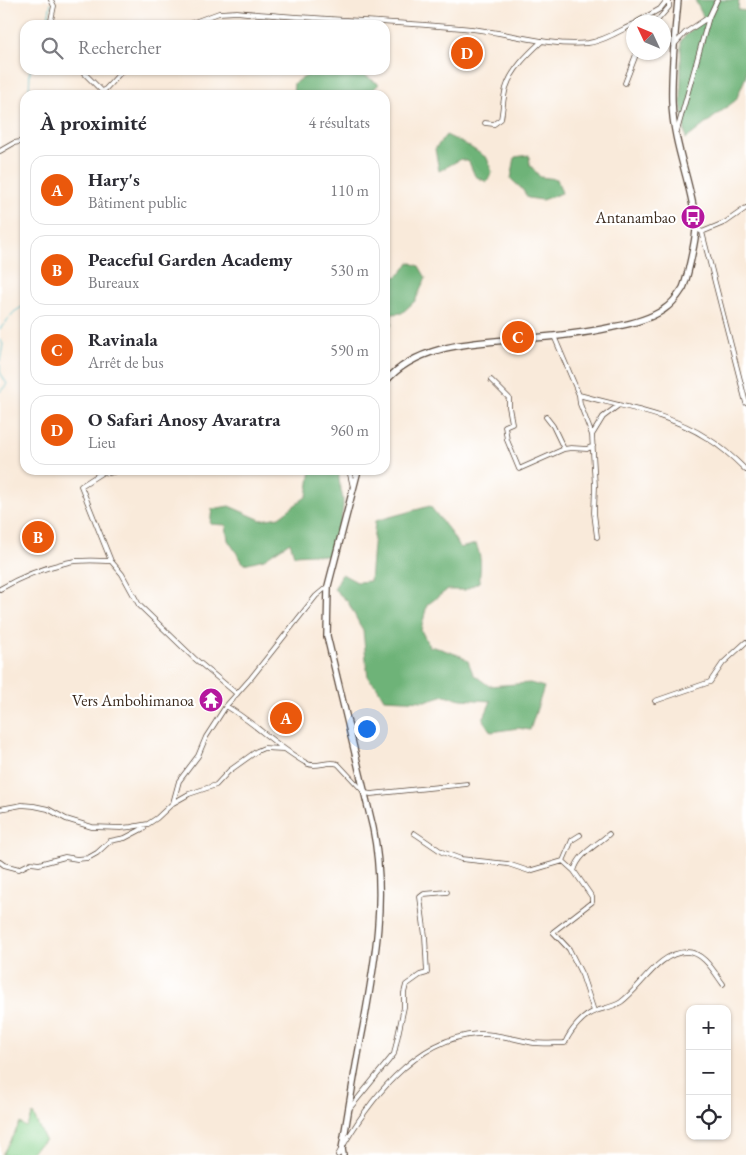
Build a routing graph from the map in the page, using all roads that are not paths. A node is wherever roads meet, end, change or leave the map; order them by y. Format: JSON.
{"nodes":[{"id":1,"x":51,"y":0,"type":"edge"},
{"id":2,"x":668,"y":0,"type":"edge"},
{"id":3,"x":678,"y":0,"type":"edge"},
{"id":4,"x":717,"y":0,"type":"edge"},
{"id":5,"x":649,"y":15,"type":"edge"},
{"id":6,"x":662,"y":15,"type":"edge"},
{"id":7,"x":709,"y":17,"type":"junction"},
{"id":8,"x":51,"y":20,"type":"edge"},
{"id":9,"x":200,"y":20,"type":"edge"},
{"id":10,"x":359,"y":20,"type":"edge"},
{"id":11,"x":390,"y":22,"type":"edge"},
{"id":12,"x":626,"y":28,"type":"edge"},
{"id":13,"x":542,"y":41,"type":"junction"},
{"id":14,"x":674,"y":46,"type":"junction"},
{"id":15,"x":634,"y":60,"type":"edge"},
{"id":16,"x":85,"y":75,"type":"edge"},
{"id":17,"x":118,"y":75,"type":"edge"},
{"id":18,"x":625,"y":84,"type":"dead end"},
{"id":19,"x":98,"y":90,"type":"edge"},
{"id":20,"x":105,"y":90,"type":"edge"},
{"id":21,"x":486,"y":123,"type":"dead end"},
{"id":22,"x":676,"y":136,"type":"junction"},
{"id":23,"x":20,"y":142,"type":"edge"},
{"id":24,"x":0,"y":151,"type":"edge"},
{"id":25,"x":746,"y":208,"type":"edge"},
{"id":26,"x":699,"y":230,"type":"junction"},
{"id":27,"x":554,"y":336,"type":"junction"},
{"id":28,"x":390,"y":376,"type":"edge"},
{"id":29,"x":491,"y":380,"type":"dead end"},
{"id":30,"x":579,"y":395,"type":"junction"},
{"id":31,"x":746,"y":403,"type":"edge"},
{"id":32,"x":619,"y":405,"type":"junction"},
{"id":33,"x":546,"y":418,"type":"dead end"},
{"id":34,"x":592,"y":435,"type":"junction"},
{"id":35,"x":593,"y":446,"type":"junction"},
{"id":36,"x":564,"y":449,"type":"junction"},
{"id":37,"x":746,"y":470,"type":"edge"},
{"id":38,"x":98,"y":475,"type":"edge"},
{"id":39,"x":350,"y":475,"type":"edge"},
{"id":40,"x":357,"y":475,"type":"edge"},
{"id":41,"x":354,"y":489,"type":"junction"},
{"id":42,"x":597,"y":537,"type":"dead end"},
{"id":43,"x":111,"y":561,"type":"junction"},
{"id":44,"x":328,"y":586,"type":"junction"},
{"id":45,"x":0,"y":589,"type":"edge"},
{"id":46,"x":746,"y":642,"type":"edge"},
{"id":47,"x":237,"y":694,"type":"junction"},
{"id":48,"x":655,"y":701,"type":"dead end"},
{"id":49,"x":226,"y":706,"type":"junction"},
{"id":50,"x":288,"y":750,"type":"junction"},
{"id":51,"x":467,"y":784,"type":"dead end"},
{"id":52,"x":365,"y":793,"type":"junction"},
{"id":53,"x":173,"y":803,"type":"junction"},
{"id":54,"x":0,"y":809,"type":"edge"},
{"id":55,"x":144,"y":828,"type":"dead end"},
{"id":56,"x":414,"y":833,"type":"dead end"},
{"id":57,"x":580,"y":834,"type":"dead end"},
{"id":58,"x":609,"y":834,"type":"dead end"},
{"id":59,"x":563,"y":861,"type":"junction"},
{"id":60,"x":0,"y":862,"type":"edge"},
{"id":61,"x":574,"y":871,"type":"junction"},
{"id":62,"x":447,"y":892,"type":"dead end"},
{"id":63,"x":723,"y":984,"type":"dead end"},
{"id":64,"x":594,"y":1011,"type":"junction"},
{"id":65,"x":348,"y":1110,"type":"junction"},
{"id":66,"x":342,"y":1152,"type":"edge"},
{"id":67,"x":338,"y":1155,"type":"edge"}],
"edges":[{"from":1,"to":8,"type":"street"},
{"from":2,"to":5,"type":"street"},
{"from":2,"to":6,"type":"street"},
{"from":3,"to":14,"type":"main road"},
{"from":4,"to":7,"type":"street"},
{"from":7,"to":14,"type":"street"},
{"from":7,"to":22,"type":"street"},
{"from":9,"to":10,"type":"street"},
{"from":11,"to":13,"type":"street"},
{"from":12,"to":13,"type":"street"},
{"from":13,"to":21,"type":"street"},
{"from":14,"to":22,"type":"main road"},
{"from":15,"to":18,"type":"street"},
{"from":16,"to":19,"type":"street"},
{"from":17,"to":20,"type":"street"},
{"from":22,"to":26,"type":"main road"},
{"from":23,"to":24,"type":"street"},
{"from":25,"to":26,"type":"street"},
{"from":26,"to":27,"type":"main road"},
{"from":26,"to":31,"type":"street"},
{"from":27,"to":28,"type":"main road"},
{"from":27,"to":30,"type":"street"},
{"from":29,"to":36,"type":"street"},
{"from":30,"to":32,"type":"street"},
{"from":30,"to":34,"type":"street"},
{"from":32,"to":34,"type":"street"},
{"from":32,"to":37,"type":"street"},
{"from":33,"to":36,"type":"street"},
{"from":34,"to":35,"type":"street"},
{"from":35,"to":36,"type":"street"},
{"from":35,"to":42,"type":"street"},
{"from":38,"to":43,"type":"street"},
{"from":39,"to":41,"type":"street"},
{"from":40,"to":41,"type":"main road"},
{"from":41,"to":44,"type":"main road"},
{"from":43,"to":45,"type":"street"},
{"from":43,"to":47,"type":"street"},
{"from":44,"to":47,"type":"street"},
{"from":44,"to":52,"type":"main road"},
{"from":46,"to":48,"type":"street"},
{"from":47,"to":49,"type":"street"},
{"from":49,"to":50,"type":"street"},
{"from":49,"to":53,"type":"street"},
{"from":50,"to":52,"type":"street"},
{"from":50,"to":53,"type":"street"},
{"from":51,"to":52,"type":"street"},
{"from":52,"to":65,"type":"main road"},
{"from":53,"to":54,"type":"street"},
{"from":55,"to":60,"type":"street"},
{"from":56,"to":59,"type":"street"},
{"from":57,"to":59,"type":"street"},
{"from":58,"to":61,"type":"street"},
{"from":59,"to":61,"type":"street"},
{"from":61,"to":64,"type":"street"},
{"from":62,"to":65,"type":"street"},
{"from":63,"to":64,"type":"street"},
{"from":64,"to":66,"type":"street"},
{"from":65,"to":66,"type":"main road"},
{"from":66,"to":67,"type":"street"}]}
